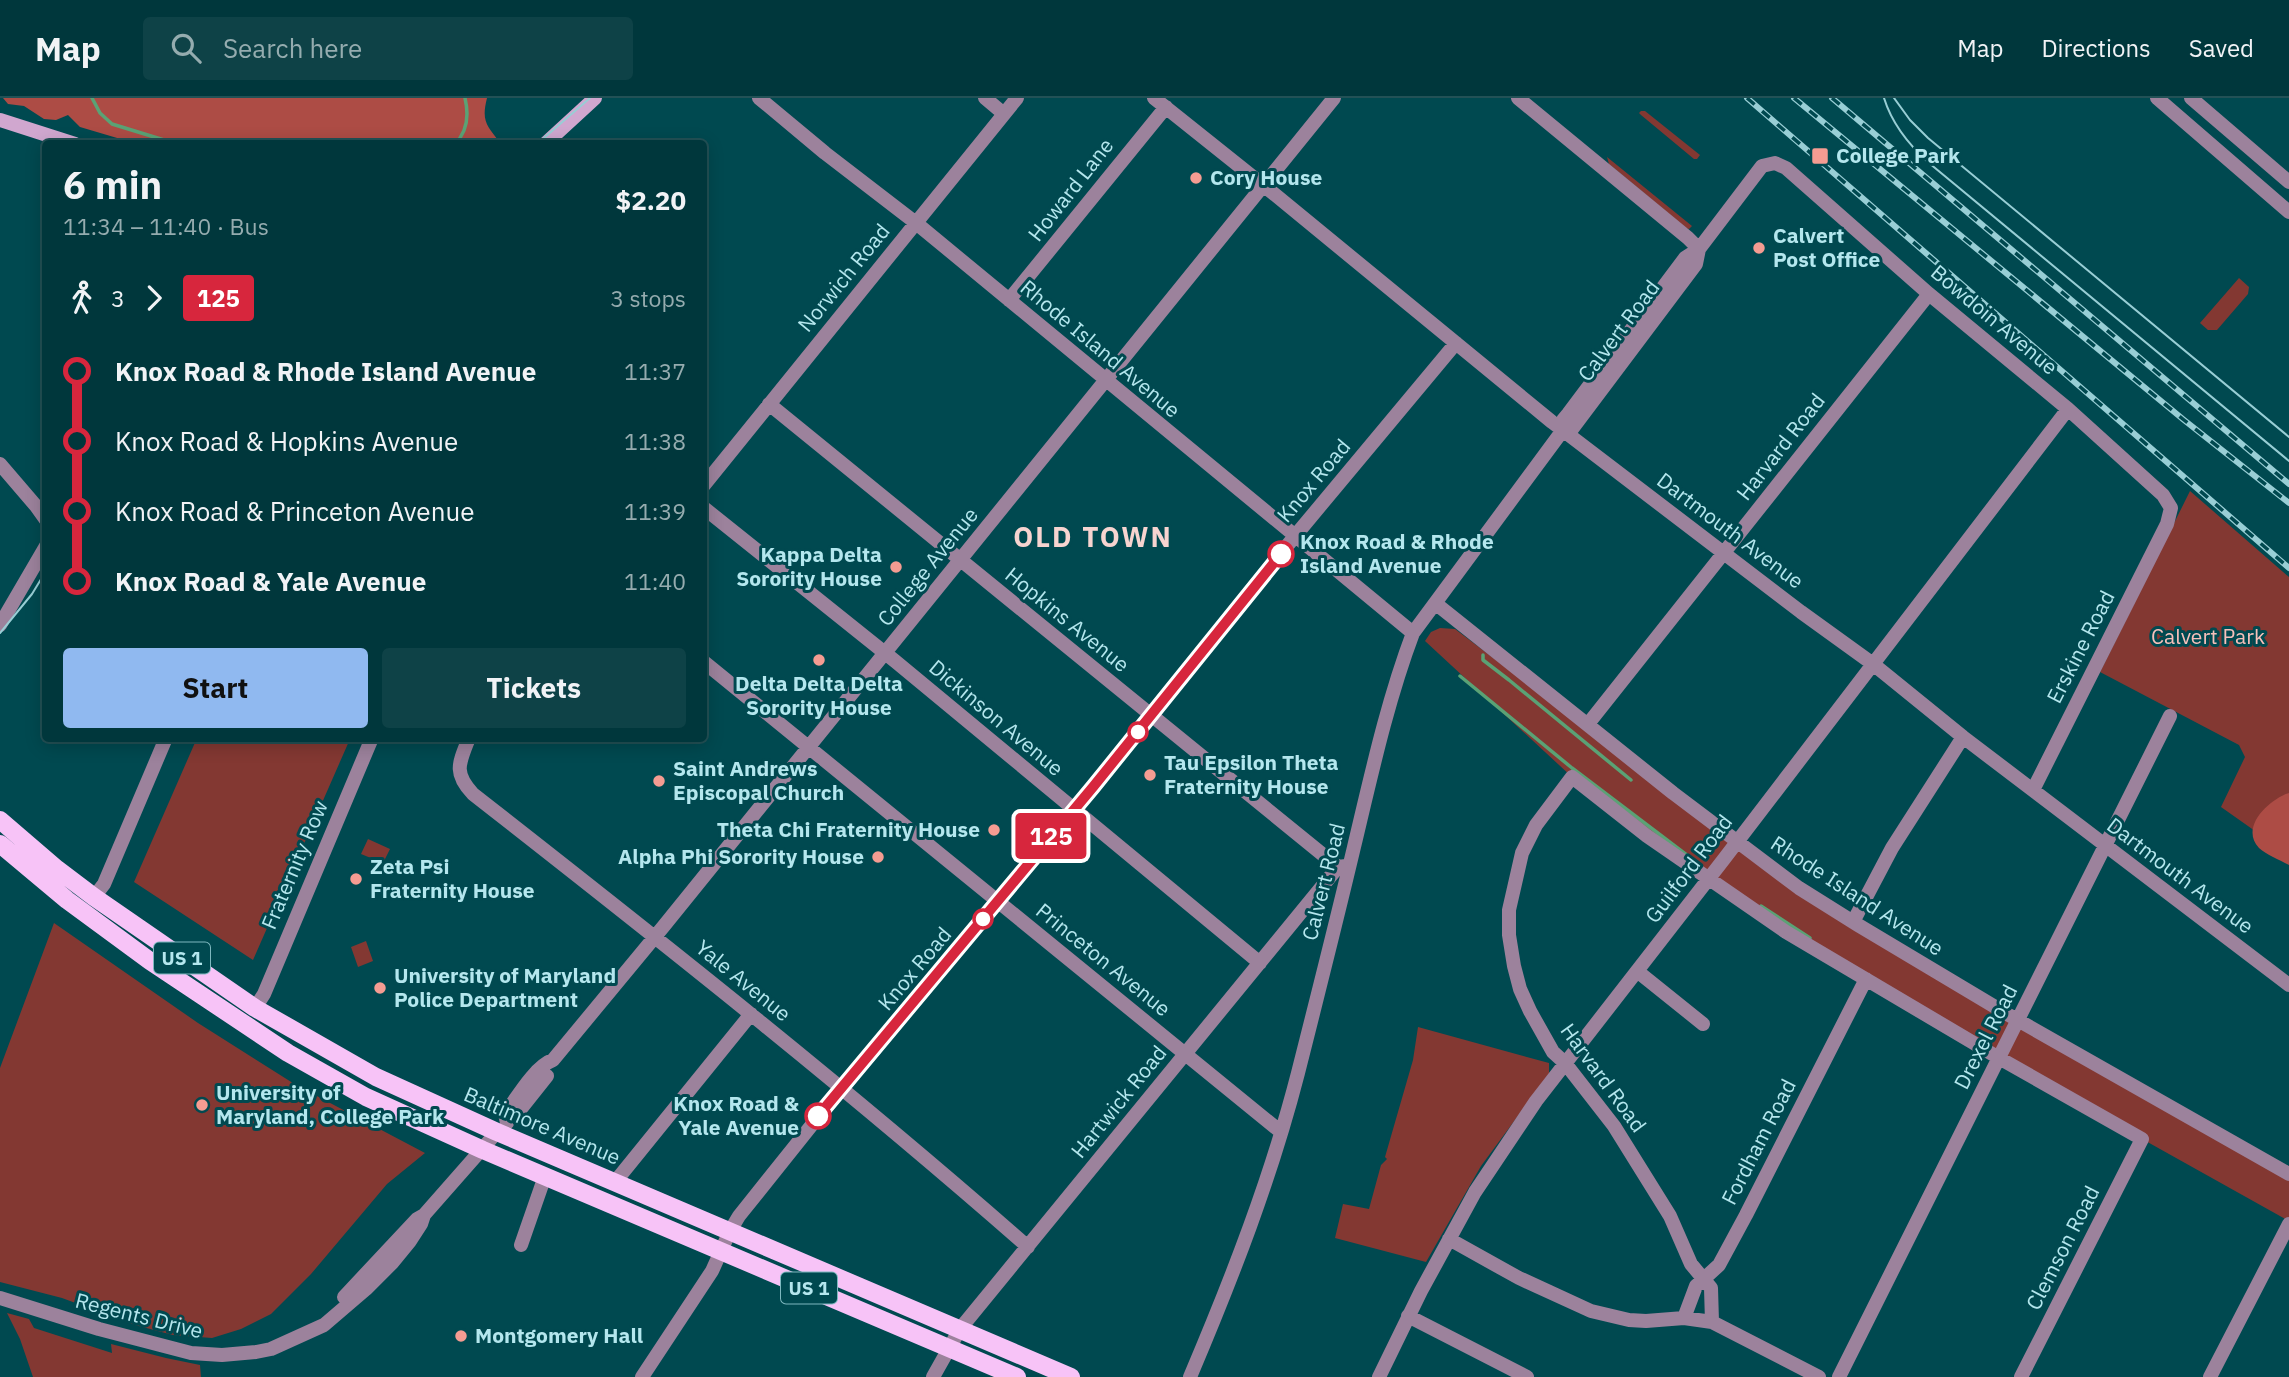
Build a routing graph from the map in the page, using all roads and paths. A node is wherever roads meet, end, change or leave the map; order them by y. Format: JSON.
{"nodes":[{"id":1,"x":595,"y":98,"type":"edge"},
{"id":2,"x":759,"y":98,"type":"edge"},
{"id":3,"x":985,"y":98,"type":"edge"},
{"id":4,"x":1017,"y":98,"type":"edge"},
{"id":5,"x":1334,"y":98,"type":"edge"},
{"id":6,"x":1518,"y":98,"type":"edge"},
{"id":7,"x":2157,"y":98,"type":"edge"},
{"id":8,"x":2191,"y":98,"type":"edge"},
{"id":9,"x":1160,"y":103,"type":"edge"},
{"id":10,"x":1004,"y":114,"type":"junction"},
{"id":11,"x":0,"y":120,"type":"edge"},
{"id":12,"x":62,"y":140,"type":"edge"},
{"id":13,"x":549,"y":140,"type":"edge"},
{"id":14,"x":1771,"y":163,"type":"joint"},
{"id":15,"x":2289,"y":182,"type":"edge"},
{"id":16,"x":1264,"y":185,"type":"junction"},
{"id":17,"x":2289,"y":212,"type":"edge"},
{"id":18,"x":916,"y":223,"type":"junction"},
{"id":19,"x":1699,"y":249,"type":"junction"},
{"id":20,"x":1929,"y":294,"type":"junction"},
{"id":21,"x":1009,"y":300,"type":"junction"},
{"id":22,"x":1456,"y":343,"type":"junction"},
{"id":23,"x":1105,"y":380,"type":"junction"},
{"id":24,"x":769,"y":404,"type":"junction"},
{"id":25,"x":2068,"y":409,"type":"junction"},
{"id":26,"x":1563,"y":430,"type":"junction"},
{"id":27,"x":0,"y":464,"type":"edge"},
{"id":28,"x":707,"y":481,"type":"edge"},
{"id":29,"x":707,"y":510,"type":"edge"},
{"id":30,"x":42,"y":514,"type":"edge"},
{"id":31,"x":2167,"y":524,"type":"joint"},
{"id":32,"x":1295,"y":536,"type":"junction"},
{"id":33,"x":42,"y":553,"type":"edge"},
{"id":34,"x":1724,"y":553,"type":"junction"},
{"id":35,"x":960,"y":560,"type":"junction"},
{"id":36,"x":1435,"y":603,"type":"junction"},
{"id":37,"x":0,"y":625,"type":"edge"},
{"id":38,"x":1413,"y":633,"type":"junction"},
{"id":39,"x":884,"y":654,"type":"junction"},
{"id":40,"x":707,"y":664,"type":"edge"},
{"id":41,"x":1872,"y":664,"type":"junction"},
{"id":42,"x":1152,"y":716,"type":"junction"},
{"id":43,"x":2170,"y":716,"type":"dead end"},
{"id":44,"x":1588,"y":724,"type":"junction"},
{"id":45,"x":1963,"y":737,"type":"junction"},
{"id":46,"x":164,"y":742,"type":"edge"},
{"id":47,"x":370,"y":742,"type":"edge"},
{"id":48,"x":467,"y":742,"type":"edge"},
{"id":49,"x":808,"y":747,"type":"junction"},
{"id":50,"x":2033,"y":790,"type":"junction"},
{"id":51,"x":1073,"y":809,"type":"junction"},
{"id":52,"x":0,"y":820,"type":"edge"},
{"id":53,"x":1736,"y":842,"type":"junction"},
{"id":54,"x":0,"y":844,"type":"edge"},
{"id":55,"x":2105,"y":846,"type":"junction"},
{"id":56,"x":1344,"y":867,"type":"junction"},
{"id":57,"x":1708,"y":879,"type":"junction"},
{"id":58,"x":94,"y":897,"type":"junction"},
{"id":59,"x":998,"y":902,"type":"junction"},
{"id":60,"x":1853,"y":922,"type":"junction"},
{"id":61,"x":655,"y":936,"type":"junction"},
{"id":62,"x":1260,"y":963,"type":"junction"},
{"id":63,"x":1637,"y":971,"type":"junction"},
{"id":64,"x":1866,"y":979,"type":"junction"},
{"id":65,"x":2289,"y":985,"type":"edge"},
{"id":66,"x":255,"y":1008,"type":"junction"},
{"id":67,"x":751,"y":1014,"type":"junction"},
{"id":68,"x":2018,"y":1020,"type":"junction"},
{"id":69,"x":1703,"y":1024,"type":"dead end"},
{"id":70,"x":1185,"y":1054,"type":"junction"},
{"id":71,"x":1999,"y":1058,"type":"junction"},
{"id":72,"x":1565,"y":1063,"type":"junction"},
{"id":73,"x":843,"y":1088,"type":"junction"},
{"id":74,"x":502,"y":1128,"type":"junction"},
{"id":75,"x":1281,"y":1132,"type":"junction"},
{"id":76,"x":483,"y":1150,"type":"junction"},
{"id":77,"x":2289,"y":1174,"type":"edge"},
{"id":78,"x":545,"y":1176,"type":"junction"},
{"id":79,"x":615,"y":1182,"type":"junction"},
{"id":80,"x":2289,"y":1224,"type":"edge"},
{"id":81,"x":730,"y":1231,"type":"junction"},
{"id":82,"x":1449,"y":1239,"type":"junction"},
{"id":83,"x":521,"y":1245,"type":"dead end"},
{"id":84,"x":1028,"y":1247,"type":"junction"},
{"id":85,"x":722,"y":1250,"type":"junction"},
{"id":86,"x":1704,"y":1279,"type":"junction"},
{"id":87,"x":0,"y":1298,"type":"edge"},
{"id":88,"x":1408,"y":1316,"type":"junction"},
{"id":89,"x":1684,"y":1318,"type":"junction"},
{"id":90,"x":1712,"y":1322,"type":"junction"},
{"id":91,"x":960,"y":1329,"type":"junction"},
{"id":92,"x":951,"y":1349,"type":"junction"},
{"id":93,"x":642,"y":1377,"type":"edge"},
{"id":94,"x":933,"y":1377,"type":"edge"},
{"id":95,"x":1017,"y":1377,"type":"edge"},
{"id":96,"x":1071,"y":1377,"type":"edge"},
{"id":97,"x":1189,"y":1377,"type":"edge"},
{"id":98,"x":1379,"y":1377,"type":"edge"},
{"id":99,"x":1527,"y":1377,"type":"edge"},
{"id":100,"x":1819,"y":1377,"type":"edge"},
{"id":101,"x":1839,"y":1377,"type":"edge"},
{"id":102,"x":2021,"y":1377,"type":"edge"},
{"id":103,"x":2210,"y":1377,"type":"edge"}],
"edges":[{"from":1,"to":13,"type":"main road"},
{"from":2,"to":18,"type":"street","name":"Rhode Island Avenue"},
{"from":3,"to":10,"type":"street"},
{"from":4,"to":10,"type":"street","name":"Norwich Road"},
{"from":5,"to":16,"type":"street","name":"College Avenue"},
{"from":6,"to":19,"type":"street"},
{"from":7,"to":17,"type":"street"},
{"from":8,"to":15,"type":"street"},
{"from":9,"to":16,"type":"street","name":"Dartmouth Avenue"},
{"from":9,"to":21,"type":"street","name":"Howard Lane"},
{"from":10,"to":18,"type":"street","name":"Norwich Road"},
{"from":11,"to":12,"type":"main road"},
{"from":14,"to":19,"type":"street","name":"Calvert Road"},
{"from":14,"to":20,"type":"street","name":"Bowdoin Avenue"},
{"from":16,"to":22,"type":"street","name":"Dartmouth Avenue"},
{"from":16,"to":23,"type":"street","name":"College Avenue"},
{"from":18,"to":21,"type":"street","name":"Rhode Island Avenue"},
{"from":18,"to":24,"type":"street","name":"Norwich Road"},
{"from":19,"to":26,"type":"street","name":"Calvert Road"},
{"from":20,"to":25,"type":"street","name":"Bowdoin Avenue"},
{"from":20,"to":34,"type":"street","name":"Harvard Road"},
{"from":21,"to":23,"type":"street","name":"Rhode Island Avenue"},
{"from":22,"to":26,"type":"street","name":"Dartmouth Avenue"},
{"from":22,"to":32,"type":"street","name":"Knox Road"},
{"from":23,"to":32,"type":"street","name":"Rhode Island Avenue"},
{"from":23,"to":35,"type":"street","name":"College Avenue"},
{"from":24,"to":28,"type":"street","name":"Norwich Road"},
{"from":24,"to":35,"type":"street","name":"Hopkins Avenue"},
{"from":25,"to":31,"type":"street","name":"Bowdoin Avenue"},
{"from":25,"to":41,"type":"street","name":"Guilford Road"},
{"from":26,"to":34,"type":"street","name":"Dartmouth Avenue"},
{"from":26,"to":36,"type":"street","name":"Calvert Road"},
{"from":27,"to":30,"type":"street"},
{"from":29,"to":39,"type":"street","name":"Dickinson Avenue"},
{"from":31,"to":50,"type":"street","name":"Erskine Road"},
{"from":32,"to":38,"type":"street","name":"Rhode Island Avenue"},
{"from":32,"to":42,"type":"street","name":"Knox Road"},
{"from":33,"to":37,"type":"street"},
{"from":34,"to":41,"type":"street","name":"Dartmouth Avenue"},
{"from":34,"to":44,"type":"street","name":"Harvard Road"},
{"from":35,"to":39,"type":"street","name":"College Avenue"},
{"from":35,"to":42,"type":"street","name":"Hopkins Avenue"},
{"from":36,"to":38,"type":"street","name":"Calvert Road"},
{"from":36,"to":44,"type":"street","name":"Rhode Island Avenue"},
{"from":38,"to":56,"type":"street","name":"Calvert Road"},
{"from":39,"to":49,"type":"street","name":"College Avenue"},
{"from":39,"to":51,"type":"street","name":"Dickinson Avenue"},
{"from":40,"to":49,"type":"street","name":"Princeton Avenue"},
{"from":41,"to":45,"type":"street","name":"Dartmouth Avenue"},
{"from":41,"to":53,"type":"street","name":"Guilford Road"},
{"from":42,"to":51,"type":"street","name":"Knox Road"},
{"from":42,"to":56,"type":"street","name":"Hopkins Avenue"},
{"from":43,"to":55,"type":"street","name":"Drexel Road"},
{"from":44,"to":53,"type":"street","name":"Rhode Island Avenue"},
{"from":45,"to":50,"type":"street","name":"Dartmouth Avenue"},
{"from":45,"to":60,"type":"street"},
{"from":46,"to":58,"type":"street"},
{"from":47,"to":66,"type":"street","name":"Fraternity Row"},
{"from":48,"to":61,"type":"street","name":"Yale Avenue"},
{"from":49,"to":59,"type":"street","name":"Princeton Avenue"},
{"from":49,"to":61,"type":"street","name":"College Avenue"},
{"from":50,"to":55,"type":"street","name":"Dartmouth Avenue"},
{"from":51,"to":59,"type":"street","name":"Knox Road"},
{"from":51,"to":62,"type":"street","name":"Dickinson Avenue"},
{"from":52,"to":58,"type":"main road","name":"Baltimore Avenue","number":"US 1"},
{"from":53,"to":57,"type":"street","name":"Guilford Road"},
{"from":53,"to":60,"type":"street","name":"Rhode Island Avenue"},
{"from":54,"to":76,"type":"main road","number":"US 1"},
{"from":55,"to":65,"type":"street","name":"Dartmouth Avenue"},
{"from":55,"to":68,"type":"street","name":"Drexel Road"},
{"from":56,"to":62,"type":"street","name":"Hartwick Road"},
{"from":56,"to":75,"type":"street","name":"Calvert Road"},
{"from":57,"to":63,"type":"street","name":"Guilford Road"},
{"from":57,"to":64,"type":"street"},
{"from":57,"to":72,"type":"street","name":"Harvard Road"},
{"from":58,"to":66,"type":"main road","name":"Baltimore Avenue","number":"US 1"},
{"from":59,"to":70,"type":"street","name":"Princeton Avenue"},
{"from":59,"to":73,"type":"street","name":"Knox Road"},
{"from":60,"to":68,"type":"street","name":"Rhode Island Avenue"},
{"from":61,"to":67,"type":"street","name":"Yale Avenue"},
{"from":61,"to":74,"type":"street","name":"College Avenue"},
{"from":62,"to":70,"type":"street","name":"Hartwick Road"},
{"from":63,"to":69,"type":"street"},
{"from":63,"to":72,"type":"street","name":"Guilford Road"},
{"from":64,"to":71,"type":"street"},
{"from":64,"to":86,"type":"street","name":"Fordham Road"},
{"from":66,"to":74,"type":"main road","name":"Baltimore Avenue","number":"US 1"},
{"from":67,"to":73,"type":"street","name":"Yale Avenue"},
{"from":67,"to":79,"type":"street"},
{"from":68,"to":71,"type":"street","name":"Drexel Road"},
{"from":68,"to":77,"type":"street","name":"Rhode Island Avenue"},
{"from":70,"to":75,"type":"street","name":"Princeton Avenue"},
{"from":70,"to":84,"type":"street","name":"Hartwick Road"},
{"from":71,"to":101,"type":"street","name":"Drexel Road"},
{"from":71,"to":102,"type":"street","name":"Clemson Road"},
{"from":72,"to":82,"type":"street","name":"Guilford Road"},
{"from":72,"to":86,"type":"street","name":"Harvard Road"},
{"from":73,"to":81,"type":"street","name":"Knox Road"},
{"from":73,"to":84,"type":"street","name":"Yale Avenue"},
{"from":74,"to":76,"type":"street","name":"Regents Drive"},
{"from":74,"to":79,"type":"main road","name":"Baltimore Avenue","number":"US 1"},
{"from":75,"to":97,"type":"street","name":"Calvert Road"},
{"from":76,"to":78,"type":"main road","number":"US 1"},
{"from":76,"to":87,"type":"street","name":"Regents Drive"},
{"from":78,"to":83,"type":"street"},
{"from":78,"to":85,"type":"main road","number":"US 1"},
{"from":79,"to":81,"type":"main road","name":"Baltimore Avenue","number":"US 1"},
{"from":80,"to":103,"type":"street"},
{"from":81,"to":85,"type":"street","name":"Knox Road"},
{"from":81,"to":91,"type":"main road","name":"Baltimore Avenue","number":"US 1"},
{"from":82,"to":88,"type":"street","name":"Guilford Road"},
{"from":82,"to":89,"type":"street"},
{"from":84,"to":91,"type":"street","name":"Hartwick Road"},
{"from":85,"to":92,"type":"main road","number":"US 1"},
{"from":85,"to":93,"type":"street","name":"Knox Road"},
{"from":86,"to":89,"type":"street"},
{"from":86,"to":90,"type":"street"},
{"from":88,"to":98,"type":"street","name":"Guilford Road"},
{"from":88,"to":99,"type":"street"},
{"from":89,"to":90,"type":"street"},
{"from":90,"to":100,"type":"street"},
{"from":91,"to":92,"type":"street","name":"Hartwick Road"},
{"from":91,"to":96,"type":"main road","name":"Baltimore Avenue","number":"US 1"},
{"from":92,"to":94,"type":"street","name":"Hartwick Road"},
{"from":92,"to":95,"type":"main road","number":"US 1"}]}
